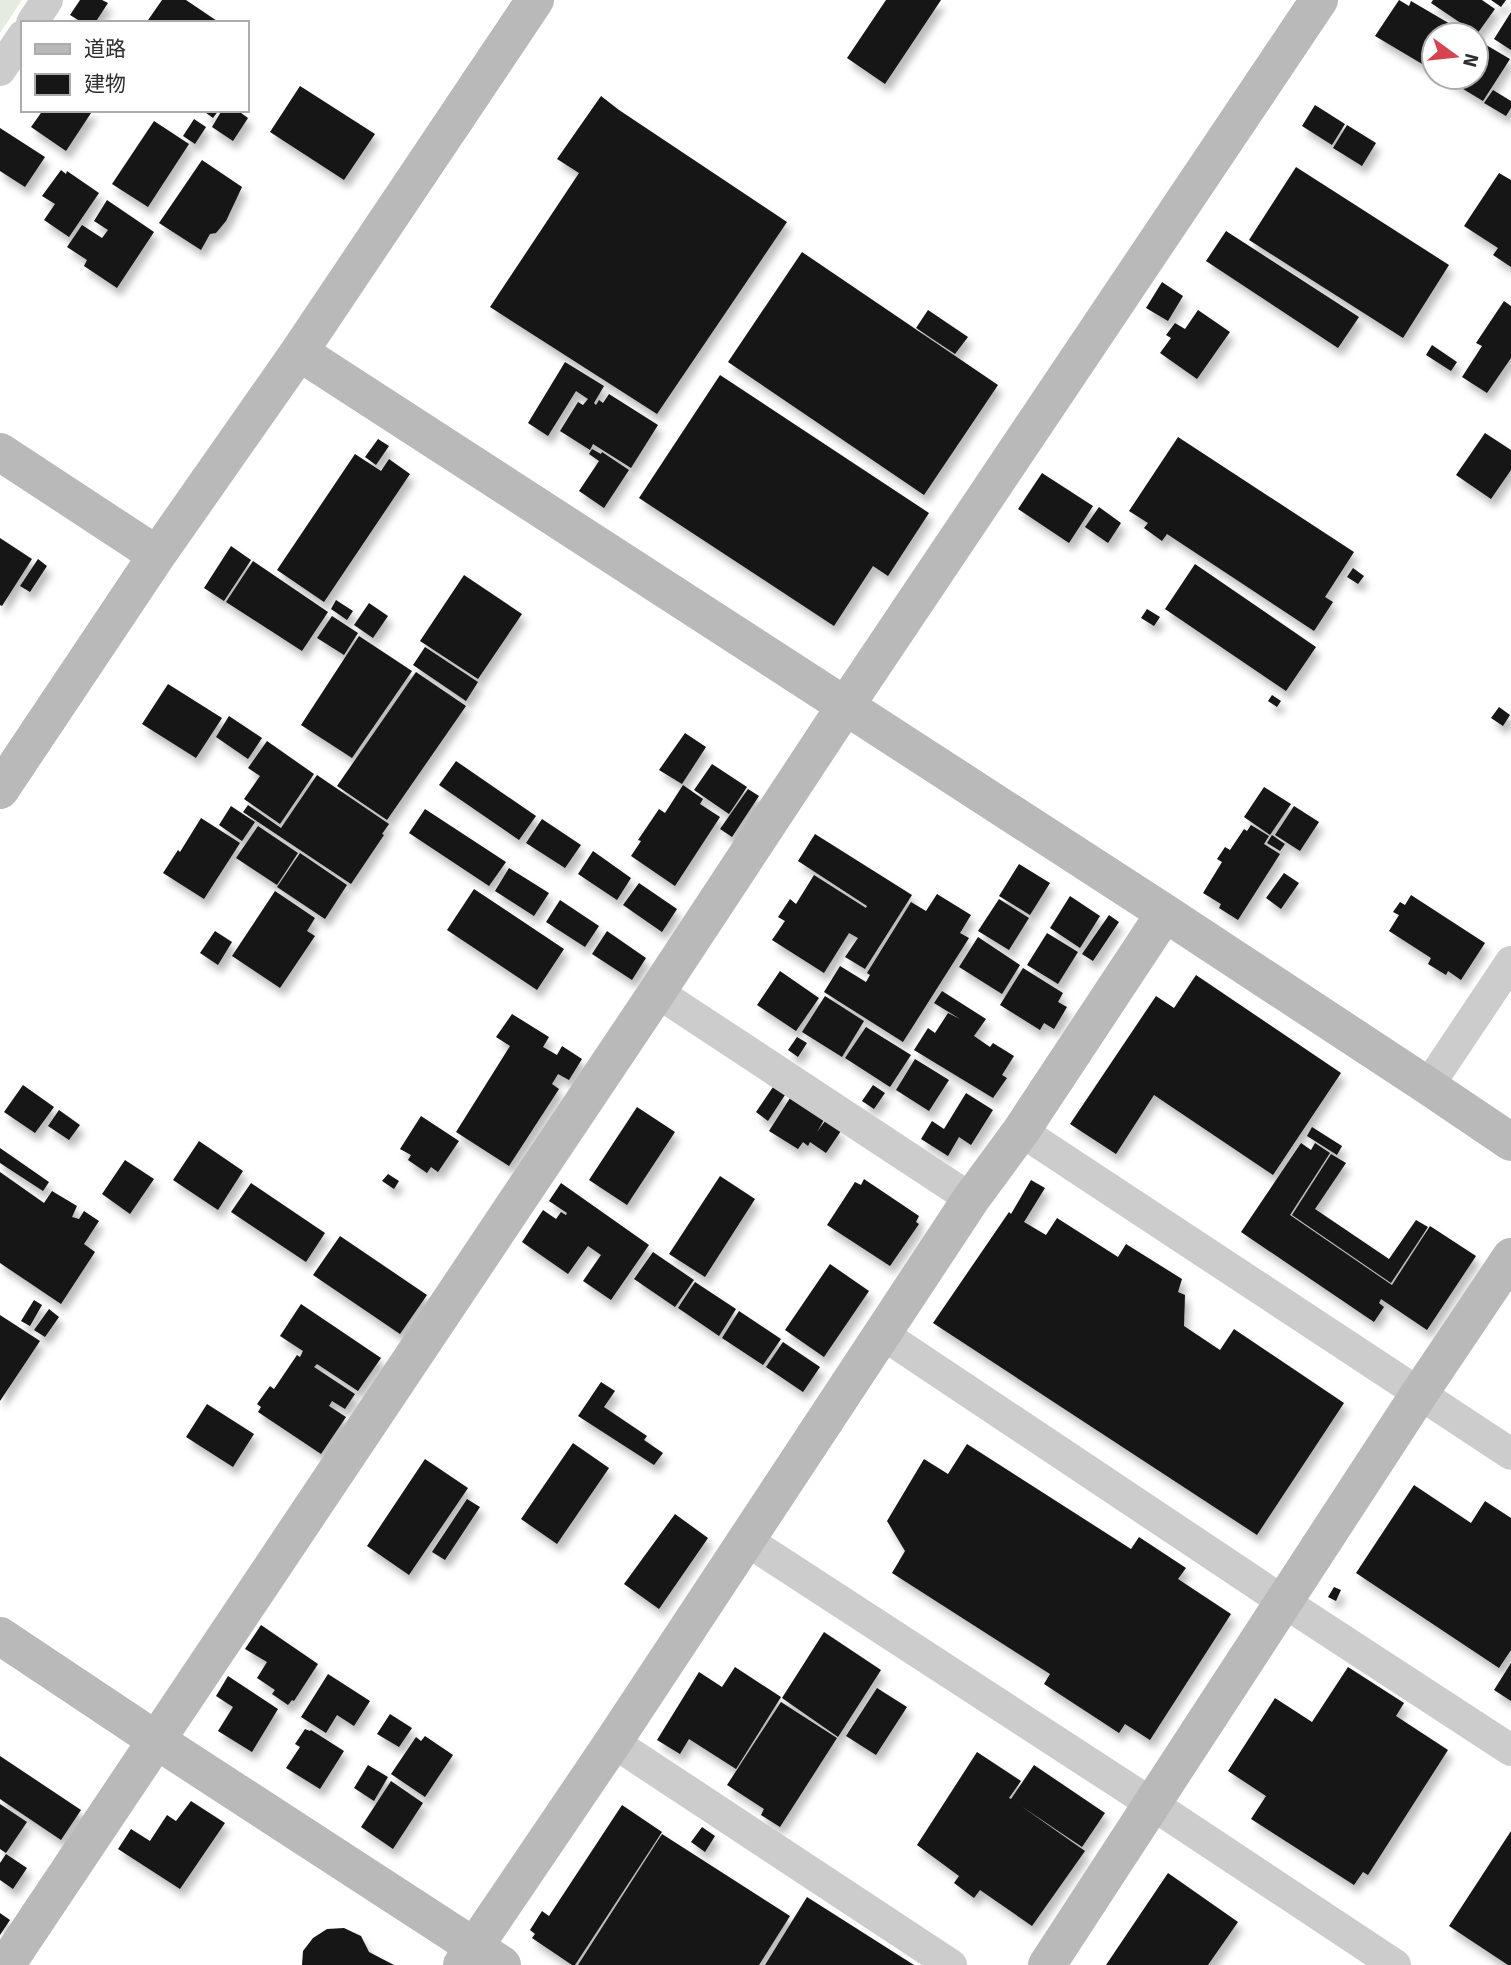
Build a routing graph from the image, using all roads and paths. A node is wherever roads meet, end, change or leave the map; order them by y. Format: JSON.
{"nodes":[{"id":1,"x":47,"y":0,"type":"edge"},
{"id":2,"x":535,"y":0,"type":"edge"},
{"id":3,"x":1319,"y":0,"type":"edge"},
{"id":4,"x":33,"y":21,"type":"edge"},
{"id":5,"x":21,"y":39,"type":"edge"},
{"id":6,"x":0,"y":70,"type":"edge"},
{"id":7,"x":299,"y":352,"type":"junction"},
{"id":8,"x":0,"y":452,"type":"edge"},
{"id":9,"x":157,"y":555,"type":"junction"},
{"id":10,"x":846,"y":705,"type":"junction"},
{"id":11,"x":0,"y":790,"type":"edge"},
{"id":12,"x":1165,"y":913,"type":"junction"},
{"id":13,"x":1511,"y":962,"type":"edge"},
{"id":14,"x":657,"y":992,"type":"junction"},
{"id":15,"x":1428,"y":1086,"type":"junction"},
{"id":16,"x":1021,"y":1131,"type":"junction"},
{"id":17,"x":1511,"y":1142,"type":"edge"},
{"id":18,"x":971,"y":1199,"type":"junction"},
{"id":19,"x":1511,"y":1258,"type":"edge"},
{"id":20,"x":881,"y":1333,"type":"junction"},
{"id":21,"x":1419,"y":1394,"type":"junction"},
{"id":22,"x":1511,"y":1454,"type":"edge"},
{"id":23,"x":746,"y":1540,"type":"junction"},
{"id":24,"x":1284,"y":1602,"type":"junction"},
{"id":25,"x":0,"y":1636,"type":"edge"},
{"id":26,"x":156,"y":1740,"type":"junction"},
{"id":27,"x":613,"y":1742,"type":"junction"},
{"id":28,"x":1511,"y":1750,"type":"edge"},
{"id":29,"x":1152,"y":1804,"type":"junction"},
{"id":30,"x":480,"y":1959,"type":"edge"},
{"id":31,"x":6,"y":1965,"type":"edge"},
{"id":32,"x":951,"y":1965,"type":"edge"},
{"id":33,"x":1047,"y":1965,"type":"edge"},
{"id":34,"x":1395,"y":1965,"type":"edge"}],
"edges":[{"from":1,"to":4,"type":"street"},
{"from":2,"to":7,"type":"street"},
{"from":3,"to":10,"type":"street"},
{"from":5,"to":6,"type":"street"},
{"from":7,"to":9,"type":"street"},
{"from":7,"to":10,"type":"street"},
{"from":8,"to":9,"type":"street"},
{"from":9,"to":11,"type":"street"},
{"from":10,"to":12,"type":"street"},
{"from":10,"to":14,"type":"street"},
{"from":12,"to":15,"type":"street"},
{"from":12,"to":16,"type":"street"},
{"from":13,"to":15,"type":"street"},
{"from":14,"to":18,"type":"street"},
{"from":14,"to":26,"type":"street"},
{"from":15,"to":17,"type":"street"},
{"from":16,"to":18,"type":"street"},
{"from":16,"to":21,"type":"street"},
{"from":18,"to":20,"type":"street"},
{"from":19,"to":21,"type":"street"},
{"from":20,"to":23,"type":"street"},
{"from":20,"to":24,"type":"street"},
{"from":21,"to":22,"type":"street"},
{"from":21,"to":24,"type":"street"},
{"from":23,"to":27,"type":"street"},
{"from":23,"to":29,"type":"street"},
{"from":24,"to":28,"type":"street"},
{"from":24,"to":29,"type":"street"},
{"from":25,"to":26,"type":"street"},
{"from":26,"to":30,"type":"street"},
{"from":26,"to":31,"type":"street"},
{"from":27,"to":30,"type":"street"},
{"from":27,"to":32,"type":"street"},
{"from":29,"to":33,"type":"street"},
{"from":29,"to":34,"type":"street"}]}
